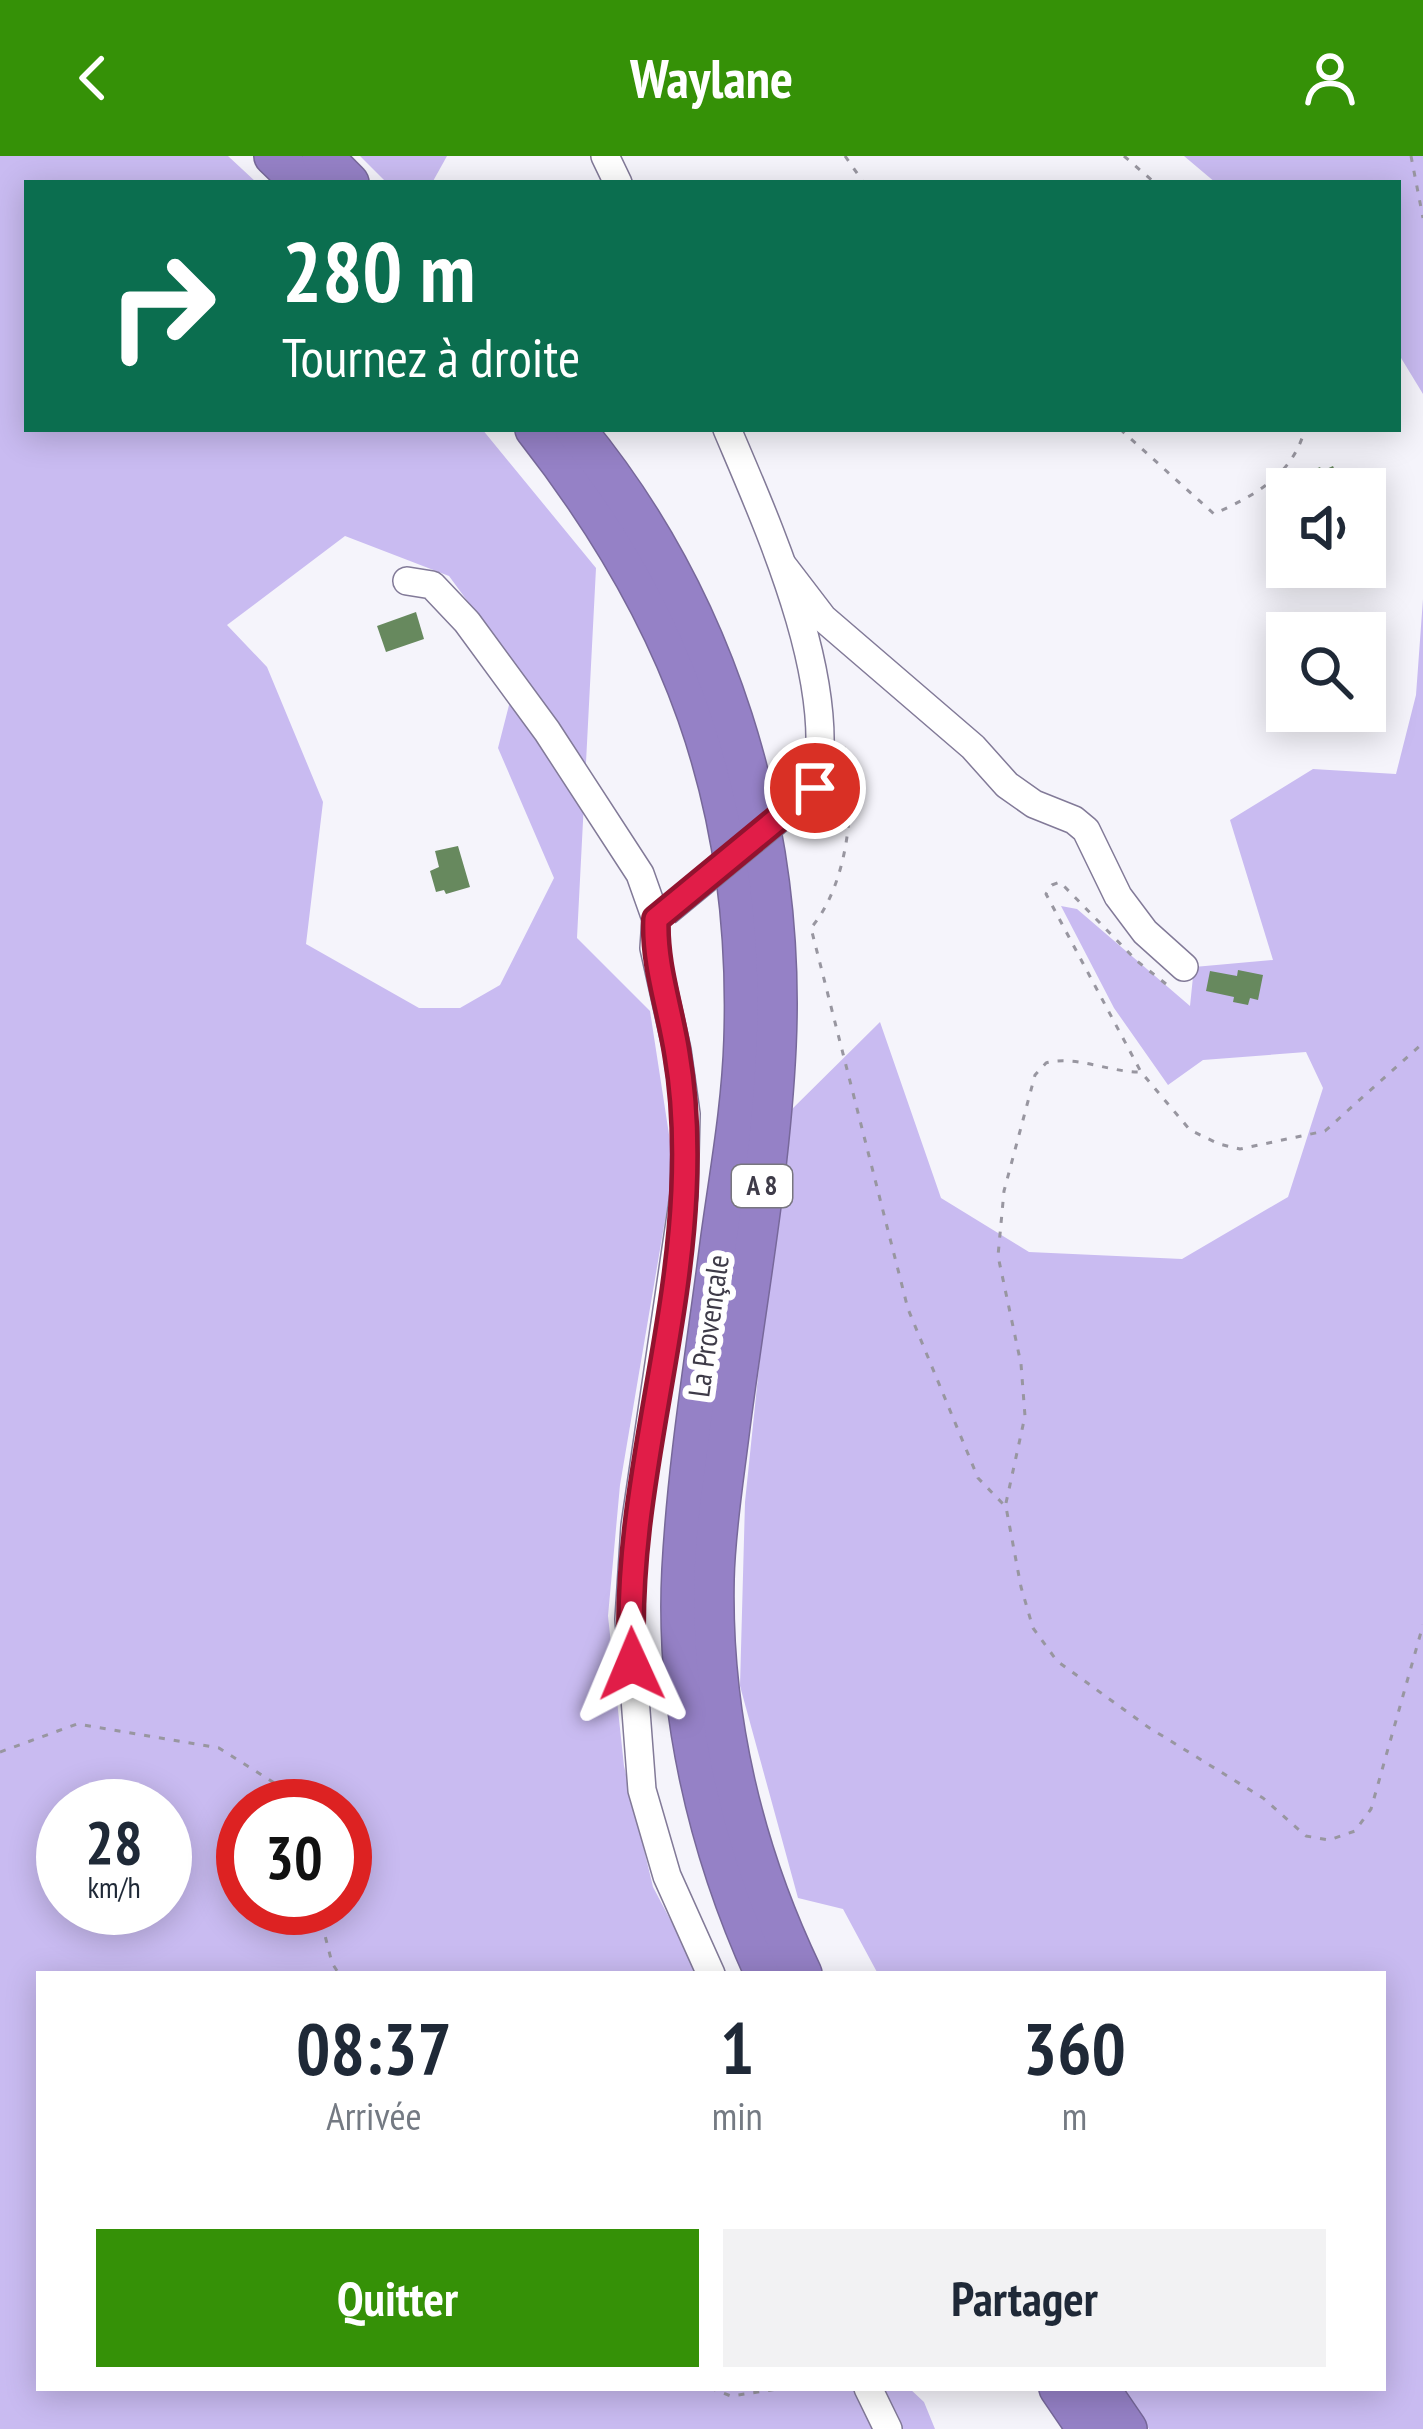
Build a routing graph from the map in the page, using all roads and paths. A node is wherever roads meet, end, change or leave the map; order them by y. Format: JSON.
{"nodes":[{"id":1,"x":274,"y":156,"type":"edge"},
{"id":2,"x":322,"y":156,"type":"edge"},
{"id":3,"x":1124,"y":156,"type":"edge"},
{"id":4,"x":1412,"y":156,"type":"edge"},
{"id":5,"x":299,"y":180,"type":"edge"},
{"id":6,"x":347,"y":180,"type":"edge"},
{"id":7,"x":1152,"y":180,"type":"edge"},
{"id":8,"x":1423,"y":218,"type":"edge"},
{"id":9,"x":537,"y":432,"type":"edge"},
{"id":10,"x":577,"y":432,"type":"edge"},
{"id":11,"x":728,"y":432,"type":"edge"},
{"id":12,"x":1123,"y":432,"type":"edge"},
{"id":13,"x":1304,"y":432,"type":"edge"},
{"id":14,"x":784,"y":567,"type":"junction"},
{"id":15,"x":407,"y":581,"type":"dead end"},
{"id":16,"x":841,"y":735,"type":"dead end"},
{"id":17,"x":661,"y":915,"type":"junction"},
{"id":18,"x":1184,"y":967,"type":"joint"},
{"id":19,"x":1423,"y":1043,"type":"edge"},
{"id":20,"x":1141,"y":1072,"type":"junction"},
{"id":21,"x":1006,"y":1507,"type":"junction"},
{"id":22,"x":1423,"y":1624,"type":"edge"},
{"id":23,"x":0,"y":1752,"type":"edge"},
{"id":24,"x":269,"y":1779,"type":"edge"},
{"id":25,"x":325,"y":1935,"type":"edge"},
{"id":26,"x":337,"y":1971,"type":"edge"},
{"id":27,"x":710,"y":1971,"type":"edge"},
{"id":28,"x":764,"y":1971,"type":"edge"},
{"id":29,"x":801,"y":1971,"type":"edge"},
{"id":30,"x":718,"y":2391,"type":"edge"},
{"id":31,"x":765,"y":2391,"type":"edge"},
{"id":32,"x":869,"y":2391,"type":"edge"},
{"id":33,"x":1061,"y":2391,"type":"edge"},
{"id":34,"x":1102,"y":2391,"type":"edge"},
{"id":35,"x":888,"y":2429,"type":"edge"},
{"id":36,"x":1087,"y":2429,"type":"edge"},
{"id":37,"x":1126,"y":2429,"type":"edge"}],
"edges":[{"from":1,"to":5,"type":"highway"},
{"from":2,"to":6,"type":"highway"},
{"from":3,"to":7,"type":"path"},
{"from":4,"to":8,"type":"path"},
{"from":9,"to":28,"type":"highway","name":"La Provençale","number":"A 8"},
{"from":10,"to":29,"type":"highway","name":"La Provençale","number":"A 8"},
{"from":11,"to":14,"type":"street"},
{"from":12,"to":13,"type":"path"},
{"from":14,"to":17,"type":"street","bridge":true},
{"from":14,"to":18,"type":"street"},
{"from":15,"to":17,"type":"street"},
{"from":16,"to":21,"type":"path"},
{"from":17,"to":27,"type":"street"},
{"from":18,"to":20,"type":"path"},
{"from":19,"to":20,"type":"path"},
{"from":20,"to":21,"type":"path"},
{"from":21,"to":22,"type":"path"},
{"from":23,"to":24,"type":"path"},
{"from":25,"to":26,"type":"path"},
{"from":30,"to":31,"type":"path"},
{"from":32,"to":35,"type":"street"},
{"from":33,"to":36,"type":"highway"},
{"from":34,"to":37,"type":"highway"}]}
